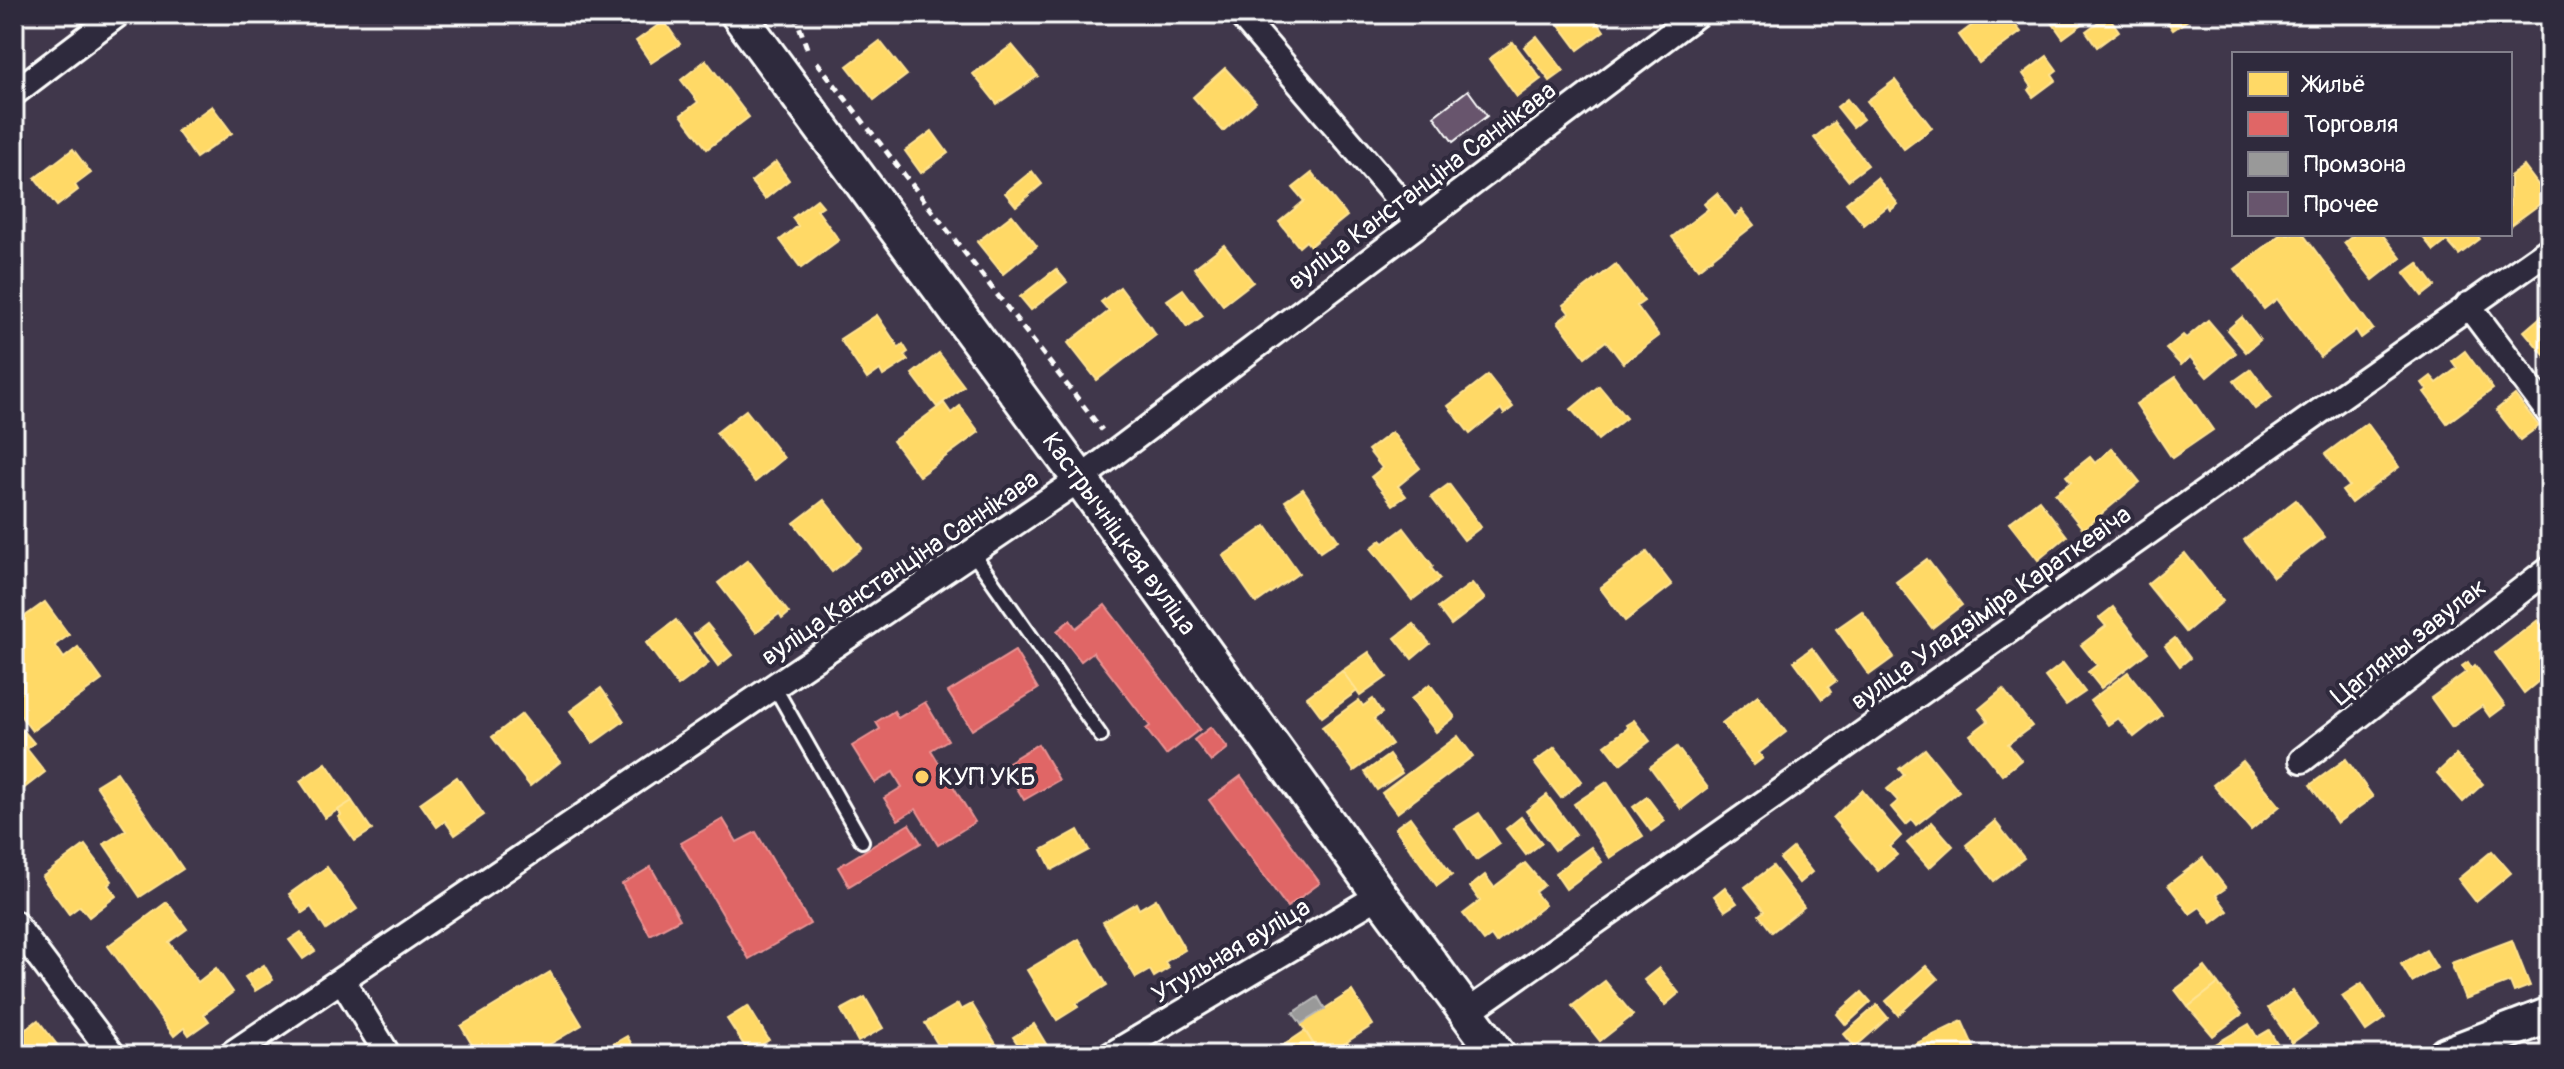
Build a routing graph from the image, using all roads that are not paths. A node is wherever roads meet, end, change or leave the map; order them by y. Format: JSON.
{"nodes":[{"id":1,"x":118,"y":14,"type":"edge"},
{"id":2,"x":738,"y":14,"type":"edge"},
{"id":3,"x":1240,"y":14,"type":"edge"},
{"id":4,"x":1697,"y":14,"type":"edge"},
{"id":5,"x":14,"y":93,"type":"edge"},
{"id":6,"x":1419,"y":223,"type":"junction"},
{"id":7,"x":2550,"y":249,"type":"edge"},
{"id":8,"x":2468,"y":305,"type":"junction"},
{"id":9,"x":2550,"y":414,"type":"edge"},
{"id":10,"x":1080,"y":479,"type":"junction"},
{"id":11,"x":972,"y":552,"type":"junction"},
{"id":12,"x":2550,"y":568,"type":"edge"},
{"id":13,"x":774,"y":686,"type":"junction"},
{"id":14,"x":1101,"y":736,"type":"dead end"},
{"id":15,"x":2302,"y":760,"type":"dead end"},
{"id":16,"x":862,"y":841,"type":"dead end"},
{"id":17,"x":1380,"y":895,"type":"junction"},
{"id":18,"x":14,"y":923,"type":"edge"},
{"id":19,"x":342,"y":980,"type":"junction"},
{"id":20,"x":1466,"y":1013,"type":"junction"},
{"id":21,"x":2550,"y":1015,"type":"edge"},
{"id":22,"x":113,"y":1055,"type":"edge"},
{"id":23,"x":230,"y":1055,"type":"edge"},
{"id":24,"x":388,"y":1055,"type":"edge"},
{"id":25,"x":1111,"y":1055,"type":"edge"},
{"id":26,"x":1498,"y":1055,"type":"edge"},
{"id":27,"x":2446,"y":1055,"type":"edge"}],
"edges":[{"from":1,"to":5,"type":"street"},
{"from":2,"to":10,"type":"main road","name":"Кастрычніцкая вуліца"},
{"from":3,"to":6,"type":"street"},
{"from":4,"to":6,"type":"street","name":"вуліца Канстанціна Саннікава"},
{"from":6,"to":10,"type":"street","name":"вуліца Канстанціна Саннікава"},
{"from":7,"to":8,"type":"street","name":"вуліца Уладзіміра Караткевіча"},
{"from":8,"to":9,"type":"street"},
{"from":8,"to":20,"type":"street","name":"вуліца Уладзіміра Караткевіча"},
{"from":10,"to":11,"type":"street","name":"вуліца Канстанціна Саннікава"},
{"from":10,"to":17,"type":"main road","name":"Кастрычніцкая вуліца"},
{"from":11,"to":13,"type":"street","name":"вуліца Канстанціна Саннікава"},
{"from":11,"to":14,"type":"lane"},
{"from":12,"to":15,"type":"street","name":"Цагляны завулак"},
{"from":13,"to":16,"type":"lane"},
{"from":13,"to":19,"type":"street","name":"вуліца Канстанціна Саннікава"},
{"from":17,"to":20,"type":"main road","name":"Кастрычніцкая вуліца"},
{"from":17,"to":25,"type":"street","name":"Утульная вуліца"},
{"from":18,"to":22,"type":"street"},
{"from":19,"to":23,"type":"street","name":"вуліца Канстанціна Саннікава"},
{"from":19,"to":24,"type":"street"},
{"from":20,"to":26,"type":"main road","name":"Кастрычніцкая вуліца"},
{"from":21,"to":27,"type":"main road"}]}
